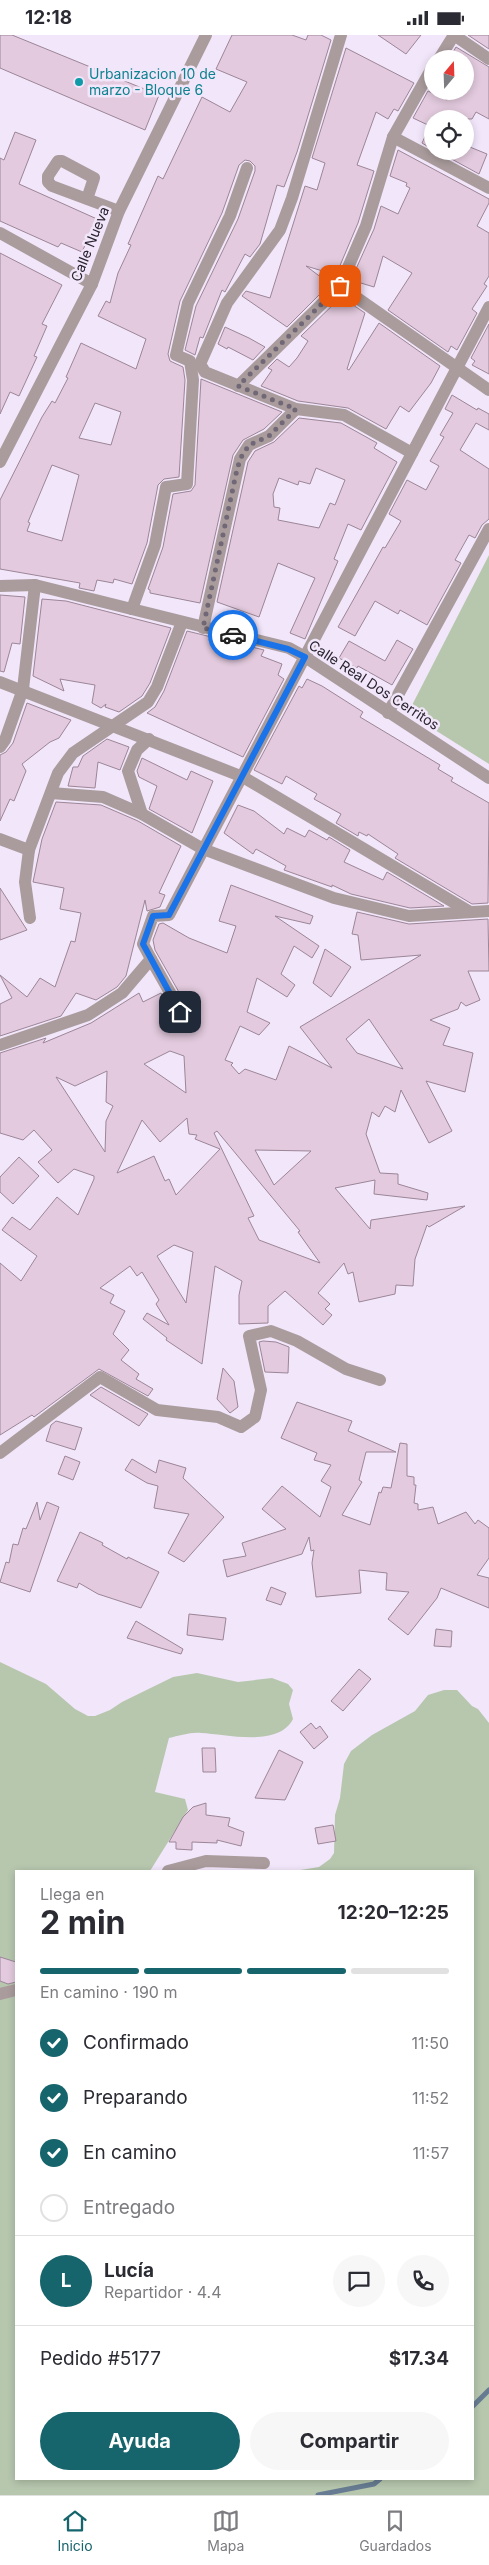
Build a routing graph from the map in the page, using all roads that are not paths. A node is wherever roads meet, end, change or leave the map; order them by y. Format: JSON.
{"nodes":[{"id":1,"x":206,"y":35,"type":"edge"},
{"id":2,"x":341,"y":35,"type":"edge"},
{"id":3,"x":454,"y":35,"type":"edge"},
{"id":4,"x":445,"y":50,"type":"edge"},
{"id":5,"x":489,"y":59,"type":"edge"},
{"id":6,"x":424,"y":83,"type":"edge"},
{"id":7,"x":394,"y":137,"type":"junction"},
{"id":8,"x":247,"y":168,"type":"dead end"},
{"id":9,"x":489,"y":188,"type":"edge"},
{"id":10,"x":87,"y":199,"type":"dead end"},
{"id":11,"x":119,"y":211,"type":"junction"},
{"id":12,"x":0,"y":233,"type":"edge"},
{"id":13,"x":92,"y":284,"type":"junction"},
{"id":14,"x":340,"y":286,"type":"junction"},
{"id":15,"x":489,"y":307,"type":"edge"},
{"id":16,"x":456,"y":368,"type":"junction"},
{"id":17,"x":238,"y":386,"type":"junction"},
{"id":18,"x":489,"y":390,"type":"edge"},
{"id":19,"x":296,"y":409,"type":"junction"},
{"id":20,"x":412,"y":453,"type":"junction"},
{"id":21,"x":0,"y":462,"type":"edge"},
{"id":22,"x":489,"y":529,"type":"edge"},
{"id":23,"x":35,"y":585,"type":"junction"},
{"id":24,"x":0,"y":586,"type":"edge"},
{"id":25,"x":132,"y":609,"type":"junction"},
{"id":26,"x":182,"y":622,"type":"junction"},
{"id":27,"x":203,"y":628,"type":"junction"},
{"id":28,"x":305,"y":657,"type":"junction"},
{"id":29,"x":0,"y":681,"type":"edge"},
{"id":30,"x":23,"y":689,"type":"junction"},
{"id":31,"x":388,"y":713,"type":"junction"},
{"id":32,"x":114,"y":725,"type":"junction"},
{"id":33,"x":149,"y":739,"type":"junction"},
{"id":34,"x":0,"y":747,"type":"edge"},
{"id":35,"x":243,"y":777,"type":"junction"},
{"id":36,"x":489,"y":778,"type":"edge"},
{"id":37,"x":50,"y":793,"type":"junction"},
{"id":38,"x":142,"y":814,"type":"junction"},
{"id":39,"x":1,"y":842,"type":"edge"},
{"id":40,"x":203,"y":849,"type":"junction"},
{"id":41,"x":29,"y":850,"type":"junction"},
{"id":42,"x":489,"y":911,"type":"edge"},
{"id":43,"x":470,"y":912,"type":"junction"},
{"id":44,"x":30,"y":918,"type":"dead end"},
{"id":45,"x":151,"y":959,"type":"junction"},
{"id":46,"x":180,"y":1012,"type":"dead end"},
{"id":47,"x":0,"y":1045,"type":"edge"},
{"id":48,"x":380,"y":1380,"type":"dead end"},
{"id":49,"x":0,"y":1453,"type":"edge"},
{"id":50,"x":264,"y":1863,"type":"dead end"},
{"id":51,"x":172,"y":1870,"type":"edge"},
{"id":52,"x":15,"y":1991,"type":"edge"},
{"id":53,"x":0,"y":1994,"type":"edge"}],
"edges":[{"from":1,"to":11,"type":"street","name":"Calle Nueva"},
{"from":2,"to":17,"type":"street"},
{"from":3,"to":4,"type":"street"},
{"from":3,"to":5,"type":"street"},
{"from":6,"to":7,"type":"street"},
{"from":7,"to":9,"type":"street"},
{"from":7,"to":14,"type":"street"},
{"from":8,"to":25,"type":"street"},
{"from":10,"to":11,"type":"street"},
{"from":11,"to":13,"type":"street","name":"Calle Nueva"},
{"from":12,"to":13,"type":"street"},
{"from":13,"to":21,"type":"street","name":"Calle Nueva"},
{"from":14,"to":16,"type":"street"},
{"from":14,"to":17,"type":"street"},
{"from":15,"to":16,"type":"street"},
{"from":16,"to":18,"type":"street"},
{"from":16,"to":20,"type":"street"},
{"from":17,"to":19,"type":"street"},
{"from":19,"to":20,"type":"street"},
{"from":19,"to":27,"type":"street"},
{"from":20,"to":28,"type":"street"},
{"from":22,"to":31,"type":"street"},
{"from":23,"to":24,"type":"street","name":"Calle Real Dos Cerritos"},
{"from":23,"to":25,"type":"street","name":"Calle Real Dos Cerritos"},
{"from":23,"to":30,"type":"street"},
{"from":25,"to":26,"type":"street","name":"Calle Real Dos Cerritos"},
{"from":26,"to":27,"type":"street","name":"Calle Real Dos Cerritos"},
{"from":26,"to":32,"type":"street"},
{"from":27,"to":28,"type":"street","name":"Calle Real Dos Cerritos"},
{"from":28,"to":31,"type":"street","name":"Calle Real Dos Cerritos"},
{"from":28,"to":35,"type":"street"},
{"from":29,"to":30,"type":"street"},
{"from":30,"to":32,"type":"street"},
{"from":30,"to":34,"type":"street"},
{"from":31,"to":36,"type":"street","name":"Calle Real Dos Cerritos"},
{"from":32,"to":33,"type":"street"},
{"from":32,"to":37,"type":"street"},
{"from":33,"to":35,"type":"street"},
{"from":33,"to":38,"type":"street"},
{"from":35,"to":40,"type":"street"},
{"from":35,"to":43,"type":"street"},
{"from":37,"to":38,"type":"street"},
{"from":37,"to":41,"type":"street"},
{"from":38,"to":40,"type":"street"},
{"from":39,"to":41,"type":"street"},
{"from":40,"to":43,"type":"street"},
{"from":40,"to":45,"type":"street"},
{"from":41,"to":44,"type":"street"},
{"from":42,"to":43,"type":"street"},
{"from":45,"to":46,"type":"street"},
{"from":45,"to":47,"type":"street"},
{"from":48,"to":49,"type":"street"},
{"from":50,"to":51,"type":"street"},
{"from":52,"to":53,"type":"street"}]}
